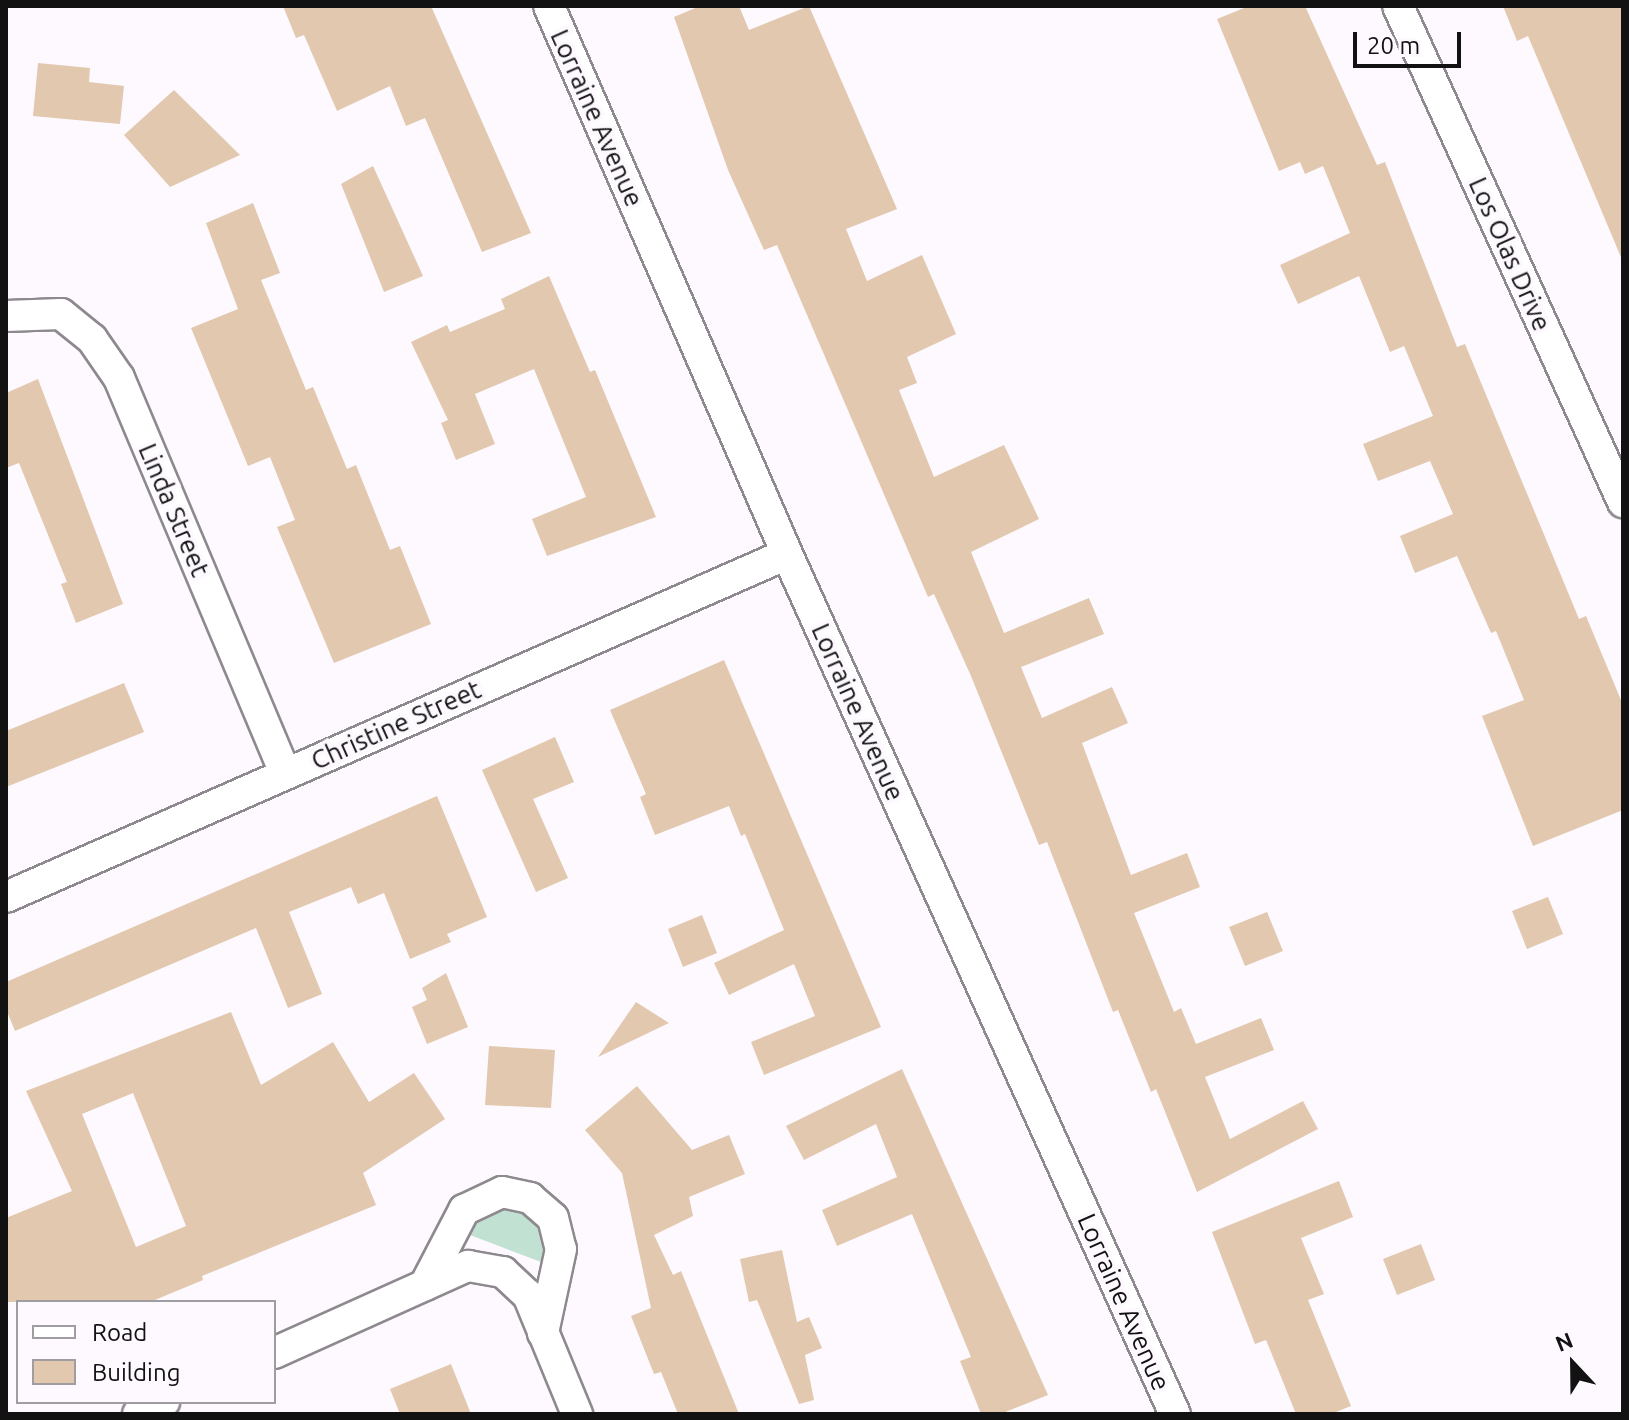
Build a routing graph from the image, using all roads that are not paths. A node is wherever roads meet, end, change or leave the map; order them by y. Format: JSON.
{"nodes":[{"id":1,"x":549,"y":6,"type":"edge"},
{"id":2,"x":1398,"y":6,"type":"edge"},
{"id":3,"x":6,"y":316,"type":"edge"},
{"id":4,"x":1623,"y":502,"type":"edge"},
{"id":5,"x":787,"y":554,"type":"junction"},
{"id":6,"x":285,"y":773,"type":"junction"},
{"id":7,"x":6,"y":897,"type":"edge"},
{"id":8,"x":425,"y":1285,"type":"junction"},
{"id":9,"x":543,"y":1333,"type":"junction"},
{"id":10,"x":276,"y":1352,"type":"edge"},
{"id":11,"x":160,"y":1404,"type":"edge"},
{"id":12,"x":138,"y":1414,"type":"edge"},
{"id":13,"x":577,"y":1414,"type":"edge"},
{"id":14,"x":1175,"y":1414,"type":"edge"}],
"edges":[{"from":1,"to":5,"type":"street","name":"Lorraine Avenue"},
{"from":2,"to":4,"type":"street","name":"Los Olas Drive"},
{"from":3,"to":6,"type":"street","name":"Linda Street"},
{"from":5,"to":6,"type":"street","name":"Christine Street"},
{"from":5,"to":14,"type":"street","name":"Lorraine Avenue"},
{"from":6,"to":7,"type":"street","name":"Christine Street"},
{"from":8,"to":9,"type":"street"},
{"from":8,"to":9,"type":"street"},
{"from":8,"to":10,"type":"street"},
{"from":9,"to":13,"type":"street"},
{"from":11,"to":12,"type":"street"}]}
